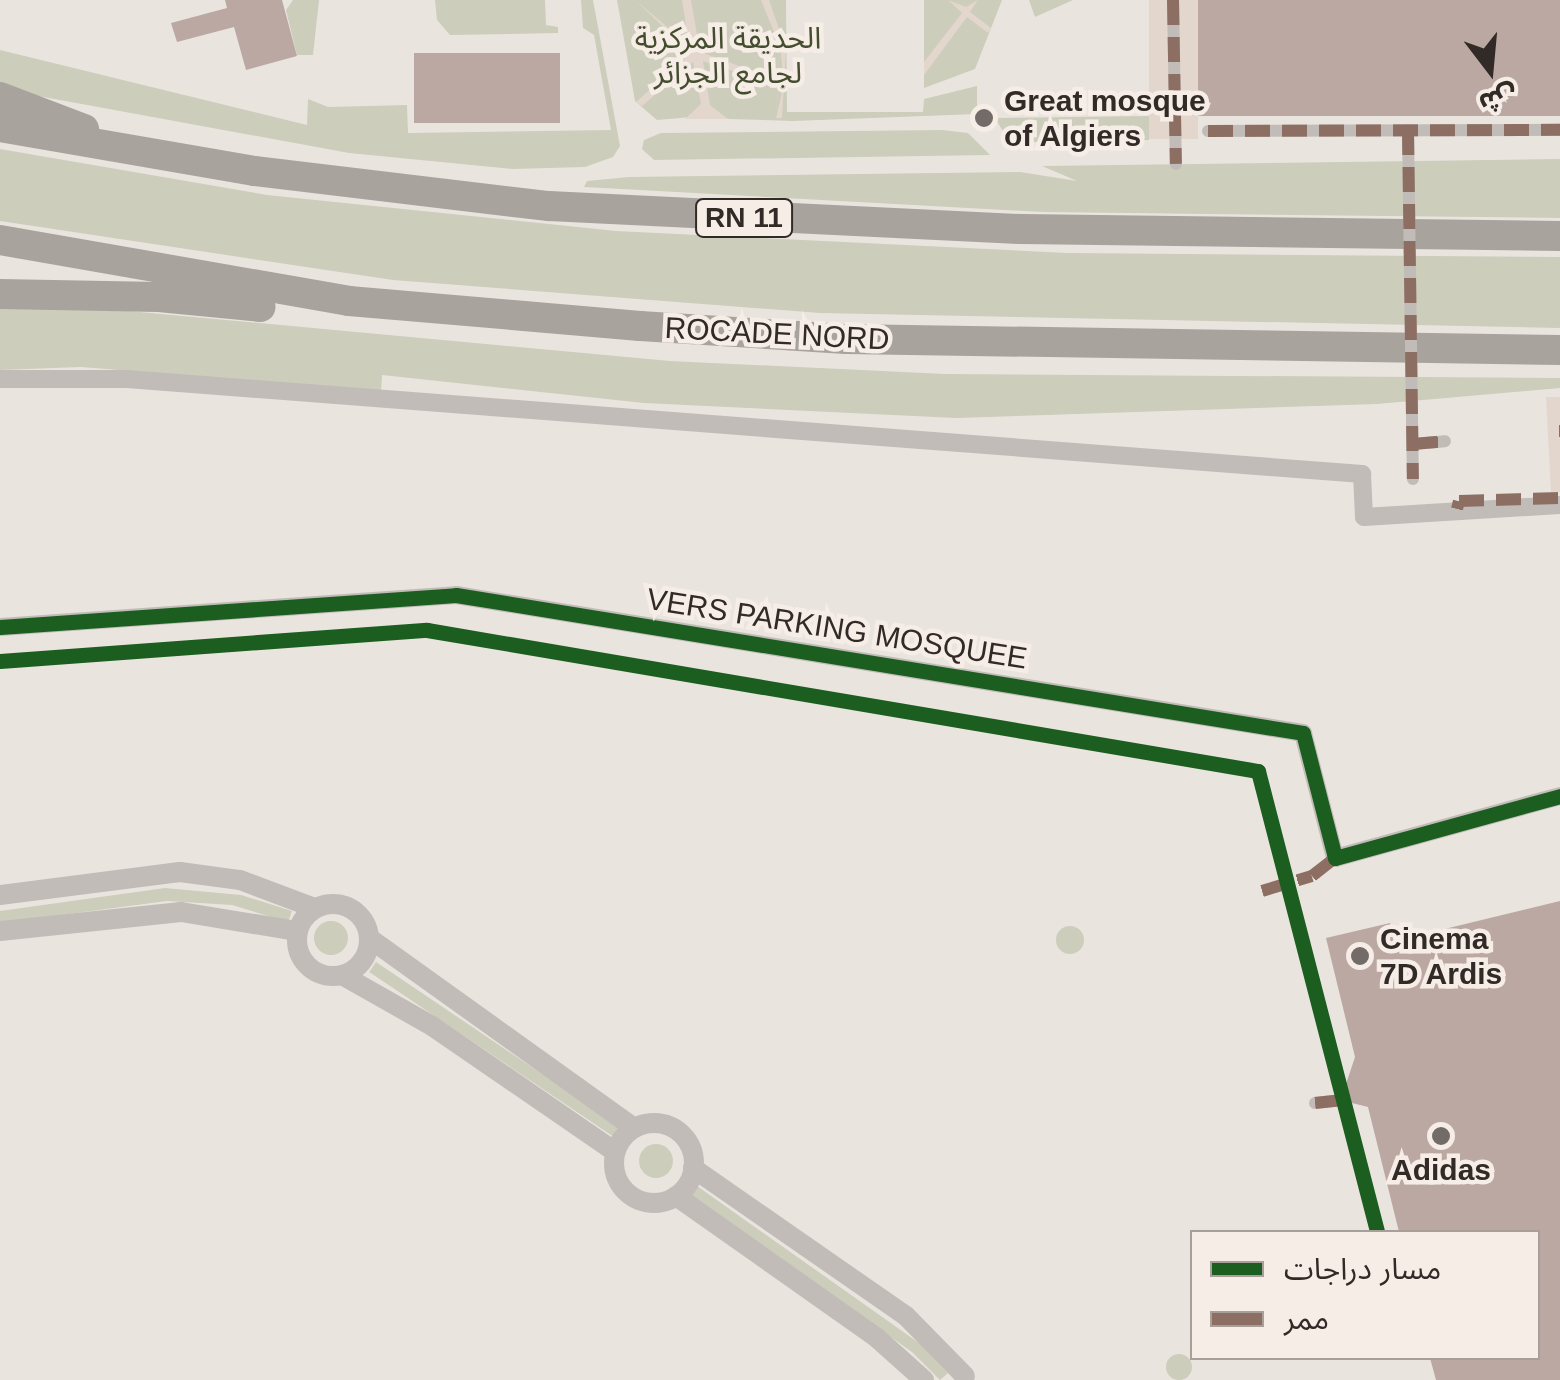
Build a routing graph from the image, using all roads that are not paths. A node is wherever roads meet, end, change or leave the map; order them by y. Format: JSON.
{"nodes":[{"id":1,"x":1173,"y":0,"type":"edge"},
{"id":2,"x":0,"y":97,"type":"edge"},
{"id":3,"x":0,"y":126,"type":"edge"},
{"id":4,"x":1408,"y":130,"type":"junction"},
{"id":5,"x":1560,"y":130,"type":"edge"},
{"id":6,"x":1208,"y":131,"type":"dead end"},
{"id":7,"x":132,"y":151,"type":"junction"},
{"id":8,"x":1176,"y":164,"type":"dead end"},
{"id":9,"x":1560,"y":236,"type":"edge"},
{"id":10,"x":0,"y":240,"type":"edge"},
{"id":11,"x":0,"y":283,"type":"edge"},
{"id":12,"x":0,"y":294,"type":"edge"},
{"id":13,"x":114,"y":294,"type":"junction"},
{"id":14,"x":846,"y":338,"type":"junction"},
{"id":15,"x":1560,"y":350,"type":"edge"},
{"id":16,"x":0,"y":379,"type":"edge"},
{"id":17,"x":1444,"y":440,"type":"dead end"},
{"id":18,"x":1413,"y":444,"type":"junction"},
{"id":19,"x":1413,"y":478,"type":"dead end"},
{"id":20,"x":1560,"y":504,"type":"edge"},
{"id":21,"x":0,"y":628,"type":"edge"},
{"id":22,"x":1560,"y":796,"type":"edge"},
{"id":23,"x":0,"y":894,"type":"edge"},
{"id":24,"x":315,"y":908,"type":"junction"},
{"id":25,"x":0,"y":931,"type":"edge"},
{"id":26,"x":298,"y":931,"type":"junction"},
{"id":27,"x":370,"y":938,"type":"junction"},
{"id":28,"x":342,"y":975,"type":"junction"},
{"id":29,"x":1343,"y":1100,"type":"dead end"},
{"id":30,"x":1315,"y":1104,"type":"dead end"},
{"id":31,"x":634,"y":1128,"type":"junction"},
{"id":32,"x":615,"y":1152,"type":"junction"},
{"id":33,"x":693,"y":1168,"type":"junction"},
{"id":34,"x":676,"y":1196,"type":"junction"},
{"id":35,"x":959,"y":1378,"type":"edge"},
{"id":36,"x":924,"y":1380,"type":"edge"},
{"id":37,"x":987,"y":1380,"type":"edge"}],
"edges":[{"from":1,"to":8,"type":"street"},
{"from":2,"to":7,"type":"highway"},
{"from":3,"to":7,"type":"highway","number":"RN 11"},
{"from":4,"to":5,"type":"street"},
{"from":4,"to":6,"type":"street"},
{"from":4,"to":18,"type":"street","bridge":true},
{"from":7,"to":9,"type":"highway","number":"RN 11"},
{"from":10,"to":14,"type":"highway","name":"ROCADE NORD"},
{"from":11,"to":13,"type":"highway"},
{"from":12,"to":13,"type":"highway"},
{"from":13,"to":14,"type":"highway"},
{"from":14,"to":15,"type":"highway","name":"ROCADE NORD"},
{"from":16,"to":20,"type":"street"},
{"from":17,"to":18,"type":"street"},
{"from":18,"to":19,"type":"street","bridge":true},
{"from":21,"to":22,"type":"street","name":"VERS PARKING MOSQUEE"},
{"from":23,"to":24,"type":"street"},
{"from":24,"to":26,"type":"street"},
{"from":24,"to":27,"type":"street"},
{"from":25,"to":26,"type":"street"},
{"from":26,"to":28,"type":"street"},
{"from":27,"to":28,"type":"street"},
{"from":27,"to":31,"type":"street"},
{"from":28,"to":32,"type":"street"},
{"from":29,"to":30,"type":"street"},
{"from":31,"to":32,"type":"street"},
{"from":31,"to":33,"type":"street"},
{"from":32,"to":34,"type":"street"},
{"from":33,"to":34,"type":"street"},
{"from":33,"to":35,"type":"street"},
{"from":34,"to":36,"type":"street"},
{"from":35,"to":37,"type":"street"}]}
